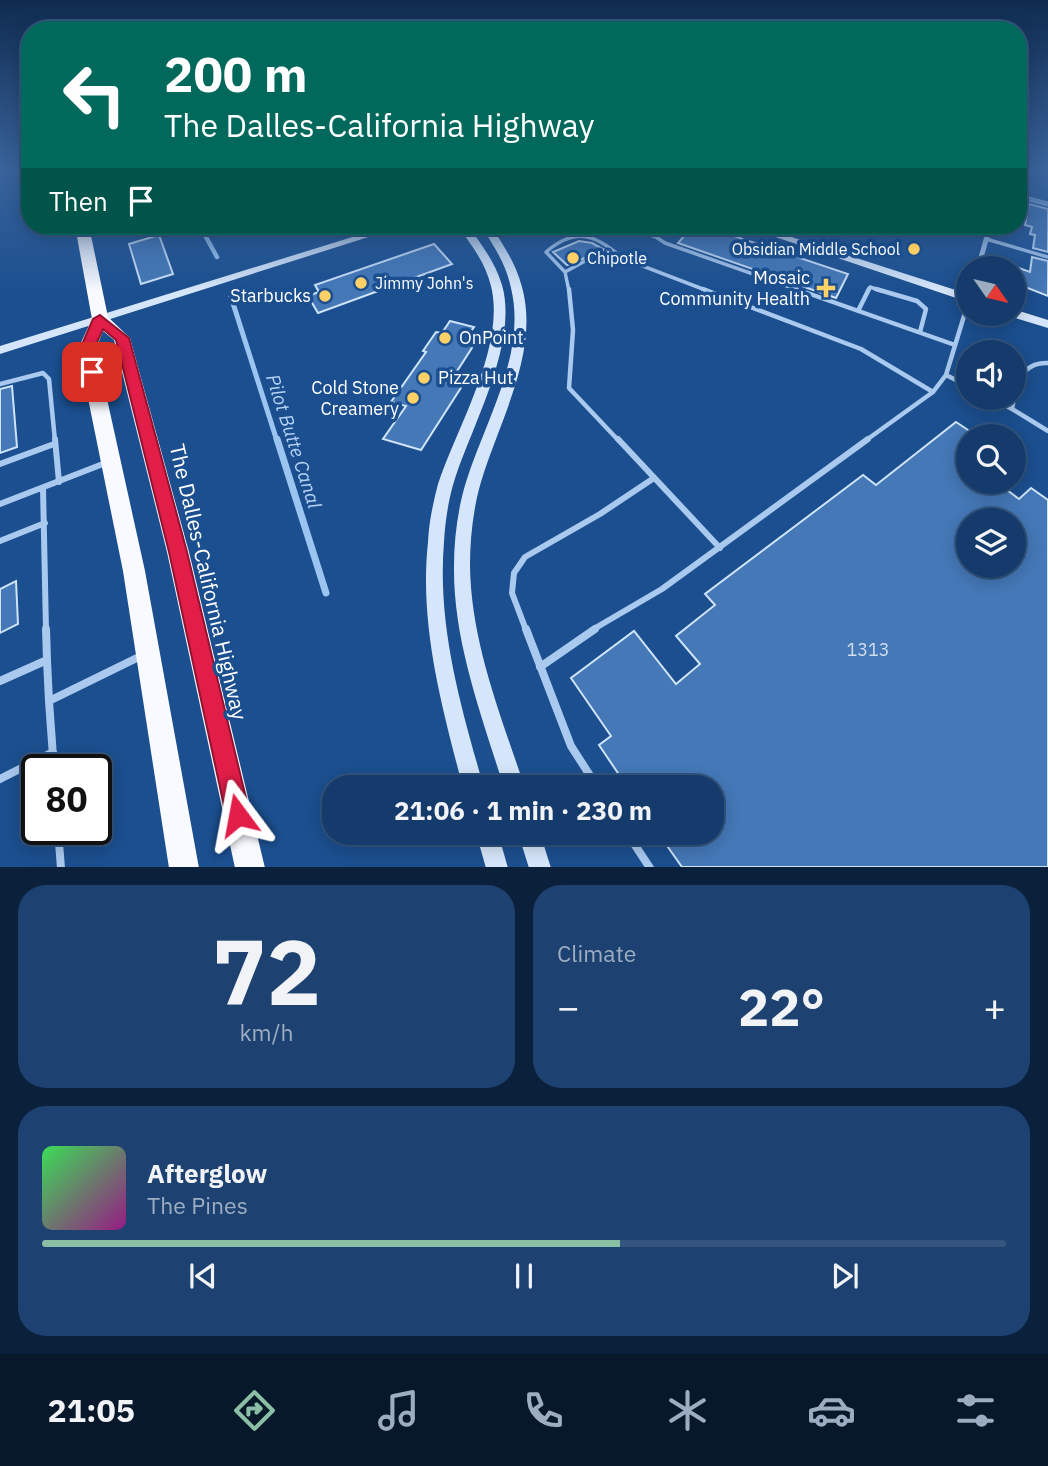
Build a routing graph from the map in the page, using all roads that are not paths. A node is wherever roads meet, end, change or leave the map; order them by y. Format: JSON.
{"nodes":[{"id":1,"x":84,"y":235,"type":"edge"},
{"id":2,"x":369,"y":235,"type":"edge"},
{"id":3,"x":471,"y":235,"type":"edge"},
{"id":4,"x":492,"y":235,"type":"edge"},
{"id":5,"x":580,"y":235,"type":"edge"},
{"id":6,"x":592,"y":235,"type":"edge"},
{"id":7,"x":650,"y":235,"type":"edge"},
{"id":8,"x":775,"y":235,"type":"edge"},
{"id":9,"x":987,"y":235,"type":"edge"},
{"id":10,"x":656,"y":237,"type":"joint"},
{"id":11,"x":986,"y":239,"type":"junction"},
{"id":12,"x":981,"y":256,"type":"edge"},
{"id":13,"x":1048,"y":257,"type":"edge"},
{"id":14,"x":623,"y":259,"type":"junction"},
{"id":15,"x":565,"y":272,"type":"junction"},
{"id":16,"x":956,"y":296,"type":"edge"},
{"id":17,"x":858,"y":311,"type":"junction"},
{"id":18,"x":1026,"y":317,"type":"edge"},
{"id":19,"x":100,"y":319,"type":"junction"},
{"id":20,"x":1048,"y":324,"type":"edge"},
{"id":21,"x":960,"y":326,"type":"edge"},
{"id":22,"x":920,"y":332,"type":"junction"},
{"id":23,"x":955,"y":345,"type":"junction"},
{"id":24,"x":0,"y":350,"type":"edge"},
{"id":25,"x":1048,"y":363,"type":"edge"},
{"id":26,"x":1026,"y":369,"type":"edge"},
{"id":27,"x":946,"y":375,"type":"junction"},
{"id":28,"x":956,"y":380,"type":"edge"},
{"id":29,"x":0,"y":384,"type":"edge"},
{"id":30,"x":933,"y":392,"type":"junction"},
{"id":31,"x":1014,"y":410,"type":"edge"},
{"id":32,"x":1048,"y":431,"type":"edge"},
{"id":33,"x":54,"y":444,"type":"junction"},
{"id":34,"x":110,"y":461,"type":"junction"},
{"id":35,"x":0,"y":464,"type":"edge"},
{"id":36,"x":654,"y":478,"type":"junction"},
{"id":37,"x":59,"y":482,"type":"junction"},
{"id":38,"x":43,"y":488,"type":"junction"},
{"id":39,"x":0,"y":505,"type":"edge"},
{"id":40,"x":45,"y":523,"type":"junction"},
{"id":41,"x":0,"y":541,"type":"edge"},
{"id":42,"x":720,"y":548,"type":"junction"},
{"id":43,"x":148,"y":653,"type":"junction"},
{"id":44,"x":47,"y":660,"type":"junction"},
{"id":45,"x":540,"y":667,"type":"junction"},
{"id":46,"x":0,"y":681,"type":"edge"},
{"id":47,"x":49,"y":701,"type":"junction"},
{"id":48,"x":53,"y":752,"type":"joint"},
{"id":49,"x":471,"y":775,"type":"edge"},
{"id":50,"x":510,"y":775,"type":"edge"},
{"id":51,"x":590,"y":775,"type":"edge"},
{"id":52,"x":0,"y":779,"type":"edge"},
{"id":53,"x":59,"y":845,"type":"edge"},
{"id":54,"x":491,"y":845,"type":"edge"},
{"id":55,"x":533,"y":845,"type":"edge"},
{"id":56,"x":635,"y":845,"type":"edge"},
{"id":57,"x":61,"y":867,"type":"edge"},
{"id":58,"x":184,"y":867,"type":"edge"},
{"id":59,"x":250,"y":867,"type":"edge"},
{"id":60,"x":497,"y":867,"type":"edge"},
{"id":61,"x":540,"y":867,"type":"edge"},
{"id":62,"x":650,"y":867,"type":"edge"}],
"edges":[{"from":1,"to":19,"type":"highway"},
{"from":2,"to":19,"type":"main road"},
{"from":3,"to":49,"type":"main road"},
{"from":4,"to":50,"type":"main road"},
{"from":5,"to":15,"type":"lane"},
{"from":6,"to":14,"type":"lane"},
{"from":7,"to":10,"type":"lane"},
{"from":8,"to":16,"type":"main road"},
{"from":9,"to":11,"type":"street"},
{"from":10,"to":17,"type":"lane"},
{"from":11,"to":12,"type":"street"},
{"from":11,"to":13,"type":"lane"},
{"from":14,"to":15,"type":"lane"},
{"from":14,"to":30,"type":"lane"},
{"from":15,"to":36,"type":"lane"},
{"from":17,"to":22,"type":"lane"},
{"from":17,"to":22,"type":"lane"},
{"from":18,"to":20,"type":"main road"},
{"from":19,"to":24,"type":"main road"},
{"from":19,"to":34,"type":"highway"},
{"from":19,"to":59,"type":"highway","name":"The Dalles-California Highway"},
{"from":21,"to":23,"type":"lane"},
{"from":22,"to":23,"type":"lane"},
{"from":23,"to":27,"type":"lane"},
{"from":25,"to":26,"type":"lane"},
{"from":27,"to":28,"type":"lane"},
{"from":27,"to":30,"type":"lane"},
{"from":29,"to":33,"type":"lane"},
{"from":30,"to":42,"type":"lane"},
{"from":31,"to":32,"type":"lane"},
{"from":33,"to":35,"type":"lane"},
{"from":33,"to":37,"type":"lane"},
{"from":34,"to":37,"type":"lane"},
{"from":34,"to":43,"type":"highway"},
{"from":36,"to":42,"type":"lane"},
{"from":36,"to":45,"type":"lane"},
{"from":37,"to":38,"type":"lane"},
{"from":38,"to":39,"type":"lane"},
{"from":38,"to":40,"type":"lane"},
{"from":40,"to":41,"type":"lane"},
{"from":40,"to":44,"type":"lane"},
{"from":42,"to":45,"type":"lane"},
{"from":43,"to":47,"type":"lane"},
{"from":43,"to":58,"type":"highway"},
{"from":44,"to":46,"type":"lane"},
{"from":44,"to":47,"type":"lane"},
{"from":45,"to":51,"type":"lane"},
{"from":47,"to":48,"type":"lane"},
{"from":48,"to":52,"type":"lane"},
{"from":53,"to":57,"type":"lane"},
{"from":54,"to":60,"type":"main road"},
{"from":55,"to":61,"type":"main road"},
{"from":56,"to":62,"type":"lane"}]}
